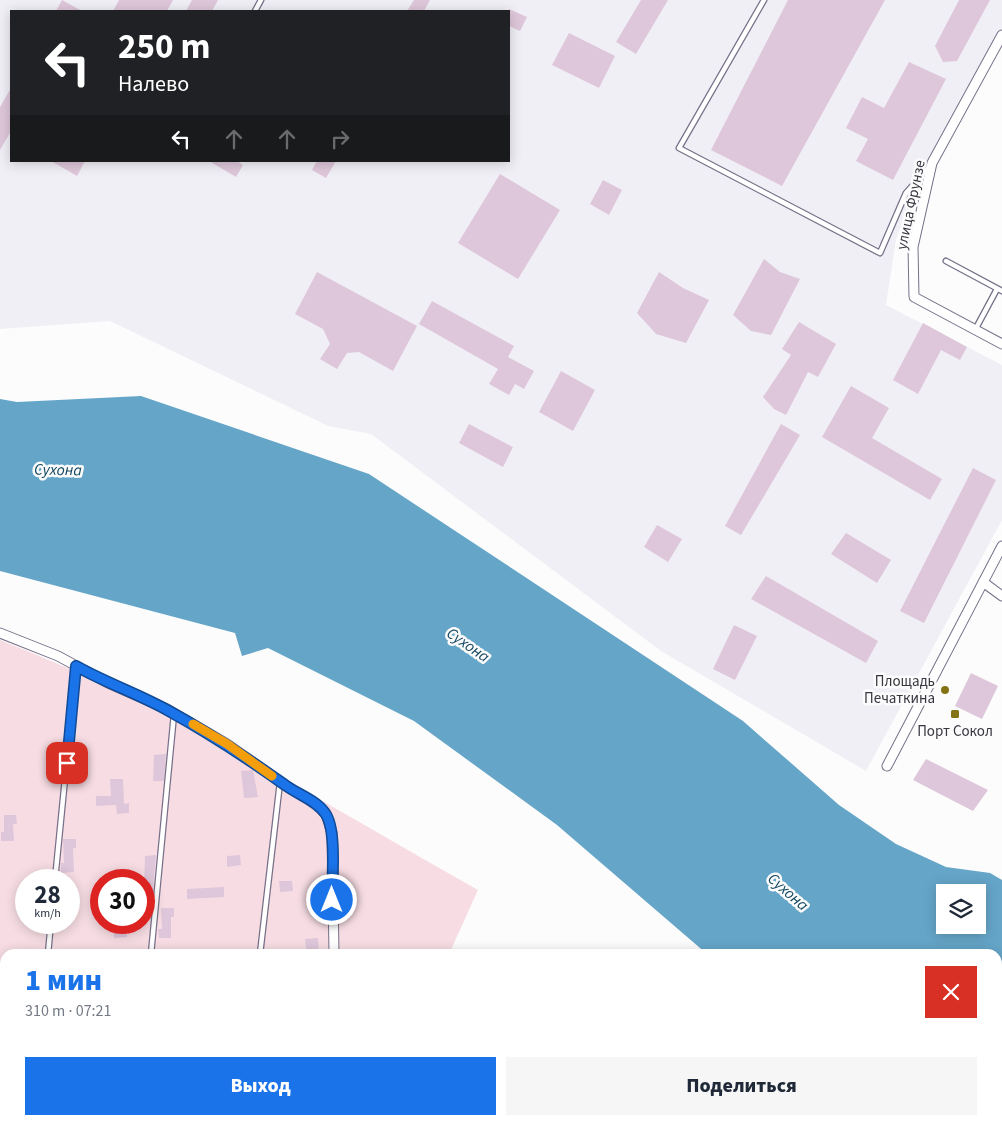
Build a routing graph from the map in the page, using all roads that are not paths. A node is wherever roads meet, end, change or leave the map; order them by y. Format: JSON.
{"nodes":[{"id":1,"x":764,"y":0,"type":"edge"},
{"id":2,"x":1002,"y":35,"type":"edge"},
{"id":3,"x":932,"y":163,"type":"junction"},
{"id":4,"x":946,"y":261,"type":"dead end"},
{"id":5,"x":1000,"y":290,"type":"edge"},
{"id":6,"x":975,"y":330,"type":"junction"},
{"id":7,"x":1002,"y":344,"type":"edge"},
{"id":8,"x":1002,"y":546,"type":"edge"},
{"id":9,"x":983,"y":582,"type":"junction"},
{"id":10,"x":1002,"y":596,"type":"edge"},
{"id":11,"x":0,"y":633,"type":"edge"},
{"id":12,"x":76,"y":666,"type":"junction"},
{"id":13,"x":174,"y":714,"type":"junction"},
{"id":14,"x":887,"y":766,"type":"dead end"},
{"id":15,"x":280,"y":782,"type":"junction"},
{"id":16,"x":57,"y":869,"type":"edge"},
{"id":17,"x":50,"y":934,"type":"edge"},
{"id":18,"x":48,"y":949,"type":"edge"},
{"id":19,"x":151,"y":949,"type":"edge"},
{"id":20,"x":261,"y":949,"type":"edge"},
{"id":21,"x":334,"y":949,"type":"edge"}],
"edges":[{"from":1,"to":3,"type":"lane"},
{"from":2,"to":3,"type":"street","name":"улица Фрунзе"},
{"from":3,"to":6,"type":"street","name":"улица Фрунзе"},
{"from":4,"to":5,"type":"lane"},
{"from":5,"to":6,"type":"lane"},
{"from":6,"to":7,"type":"street","name":"улица Фрунзе"},
{"from":8,"to":9,"type":"street"},
{"from":9,"to":10,"type":"street"},
{"from":9,"to":14,"type":"street"},
{"from":11,"to":12,"type":"street"},
{"from":12,"to":13,"type":"street"},
{"from":12,"to":16,"type":"lane"},
{"from":13,"to":15,"type":"street"},
{"from":13,"to":19,"type":"lane"},
{"from":15,"to":20,"type":"lane"},
{"from":15,"to":21,"type":"street"},
{"from":17,"to":18,"type":"lane"}]}
